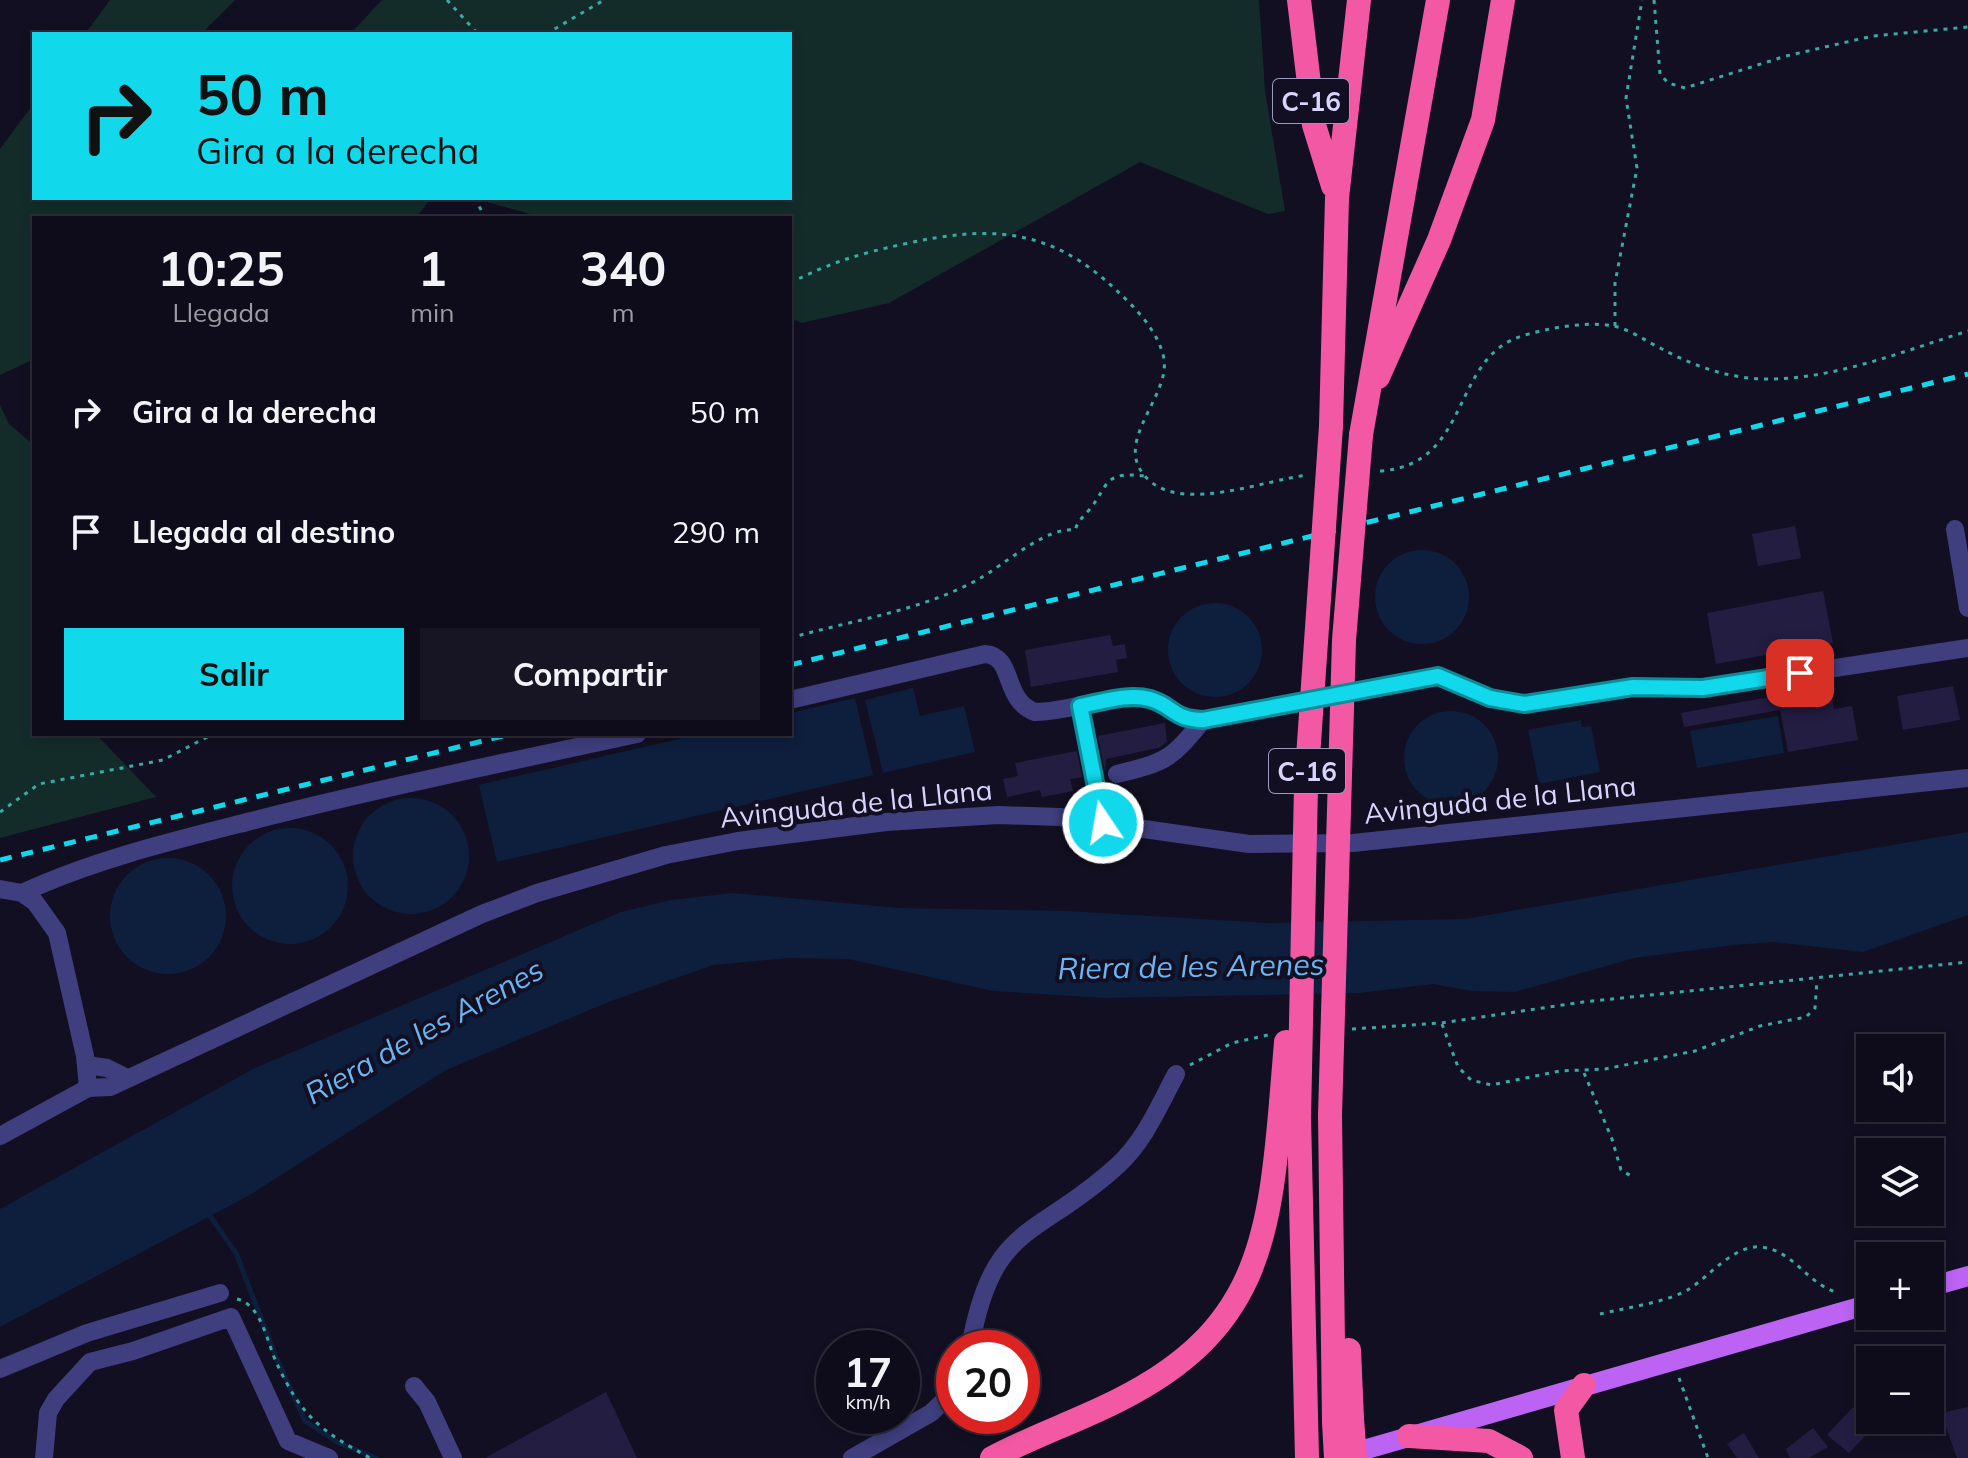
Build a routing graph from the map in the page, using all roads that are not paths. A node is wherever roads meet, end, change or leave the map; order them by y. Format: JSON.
{"nodes":[{"id":1,"x":1299,"y":0,"type":"edge"},
{"id":2,"x":1359,"y":0,"type":"edge"},
{"id":3,"x":1438,"y":0,"type":"edge"},
{"id":4,"x":1503,"y":0,"type":"edge"},
{"id":5,"x":1337,"y":198,"type":"junction"},
{"id":6,"x":1365,"y":404,"type":"junction"},
{"id":7,"x":1955,"y":529,"type":"dead end"},
{"id":8,"x":1968,"y":608,"type":"edge"},
{"id":9,"x":1968,"y":648,"type":"edge"},
{"id":10,"x":792,"y":700,"type":"edge"},
{"id":11,"x":1080,"y":706,"type":"junction"},
{"id":12,"x":1203,"y":720,"type":"junction"},
{"id":13,"x":628,"y":736,"type":"edge"},
{"id":14,"x":1117,"y":774,"type":"dead end"},
{"id":15,"x":1968,"y":778,"type":"edge"},
{"id":16,"x":1103,"y":823,"type":"junction"},
{"id":17,"x":0,"y":889,"type":"edge"},
{"id":18,"x":22,"y":893,"type":"junction"},
{"id":19,"x":87,"y":1065,"type":"junction"},
{"id":20,"x":1176,"y":1074,"type":"road end"},
{"id":21,"x":127,"y":1078,"type":"junction"},
{"id":22,"x":88,"y":1088,"type":"junction"},
{"id":23,"x":1290,"y":1110,"type":"junction"},
{"id":24,"x":0,"y":1136,"type":"edge"},
{"id":25,"x":1968,"y":1276,"type":"edge"},
{"id":26,"x":1944,"y":1283,"type":"edge"},
{"id":27,"x":220,"y":1293,"type":"road end"},
{"id":28,"x":1856,"y":1308,"type":"edge"},
{"id":29,"x":974,"y":1330,"type":"edge"},
{"id":30,"x":0,"y":1369,"type":"edge"},
{"id":31,"x":1584,"y":1385,"type":"junction"},
{"id":32,"x":414,"y":1386,"type":"dead end"},
{"id":33,"x":936,"y":1408,"type":"edge"},
{"id":34,"x":1343,"y":1420,"type":"junction"},
{"id":35,"x":1409,"y":1436,"type":"junction"},
{"id":36,"x":1306,"y":1446,"type":"edge"},
{"id":37,"x":44,"y":1458,"type":"edge"},
{"id":38,"x":329,"y":1458,"type":"edge"},
{"id":39,"x":453,"y":1458,"type":"edge"},
{"id":40,"x":852,"y":1458,"type":"edge"},
{"id":41,"x":992,"y":1458,"type":"edge"},
{"id":42,"x":1336,"y":1458,"type":"edge"},
{"id":43,"x":1355,"y":1458,"type":"edge"},
{"id":44,"x":1521,"y":1458,"type":"edge"},
{"id":45,"x":1573,"y":1458,"type":"edge"}],
"edges":[{"from":1,"to":5,"type":"highway","number":"C-16"},
{"from":2,"to":5,"type":"highway","number":"C-16"},
{"from":3,"to":6,"type":"highway","number":"C-16"},
{"from":4,"to":6,"type":"highway","number":"C-16"},
{"from":5,"to":23,"type":"highway","number":"C-16","bridge":true},
{"from":6,"to":34,"type":"highway","number":"C-16","bridge":true},
{"from":7,"to":8,"type":"street"},
{"from":9,"to":12,"type":"street"},
{"from":10,"to":11,"type":"street"},
{"from":11,"to":12,"type":"street"},
{"from":11,"to":16,"type":"street"},
{"from":12,"to":14,"type":"street"},
{"from":13,"to":18,"type":"street"},
{"from":15,"to":16,"type":"street","name":"Avinguda de la Llana"},
{"from":16,"to":21,"type":"street","name":"Avinguda de la Llana"},
{"from":17,"to":18,"type":"street"},
{"from":18,"to":19,"type":"street"},
{"from":19,"to":21,"type":"street"},
{"from":19,"to":22,"type":"street"},
{"from":20,"to":29,"type":"street"},
{"from":21,"to":22,"type":"street","name":"Avinguda de la Llana"},
{"from":22,"to":24,"type":"street","name":"Avinguda de la Llana"},
{"from":23,"to":36,"type":"highway","number":"C-16"},
{"from":23,"to":41,"type":"highway"},
{"from":25,"to":26,"type":"main road"},
{"from":27,"to":30,"type":"street"},
{"from":28,"to":31,"type":"main road"},
{"from":31,"to":35,"type":"main road"},
{"from":31,"to":45,"type":"highway"},
{"from":32,"to":39,"type":"street"},
{"from":33,"to":40,"type":"street"},
{"from":34,"to":42,"type":"highway","number":"C-16","bridge":true},
{"from":34,"to":43,"type":"highway","bridge":true},
{"from":35,"to":42,"type":"main road"},
{"from":35,"to":44,"type":"highway"},
{"from":37,"to":38,"type":"street"}]}
